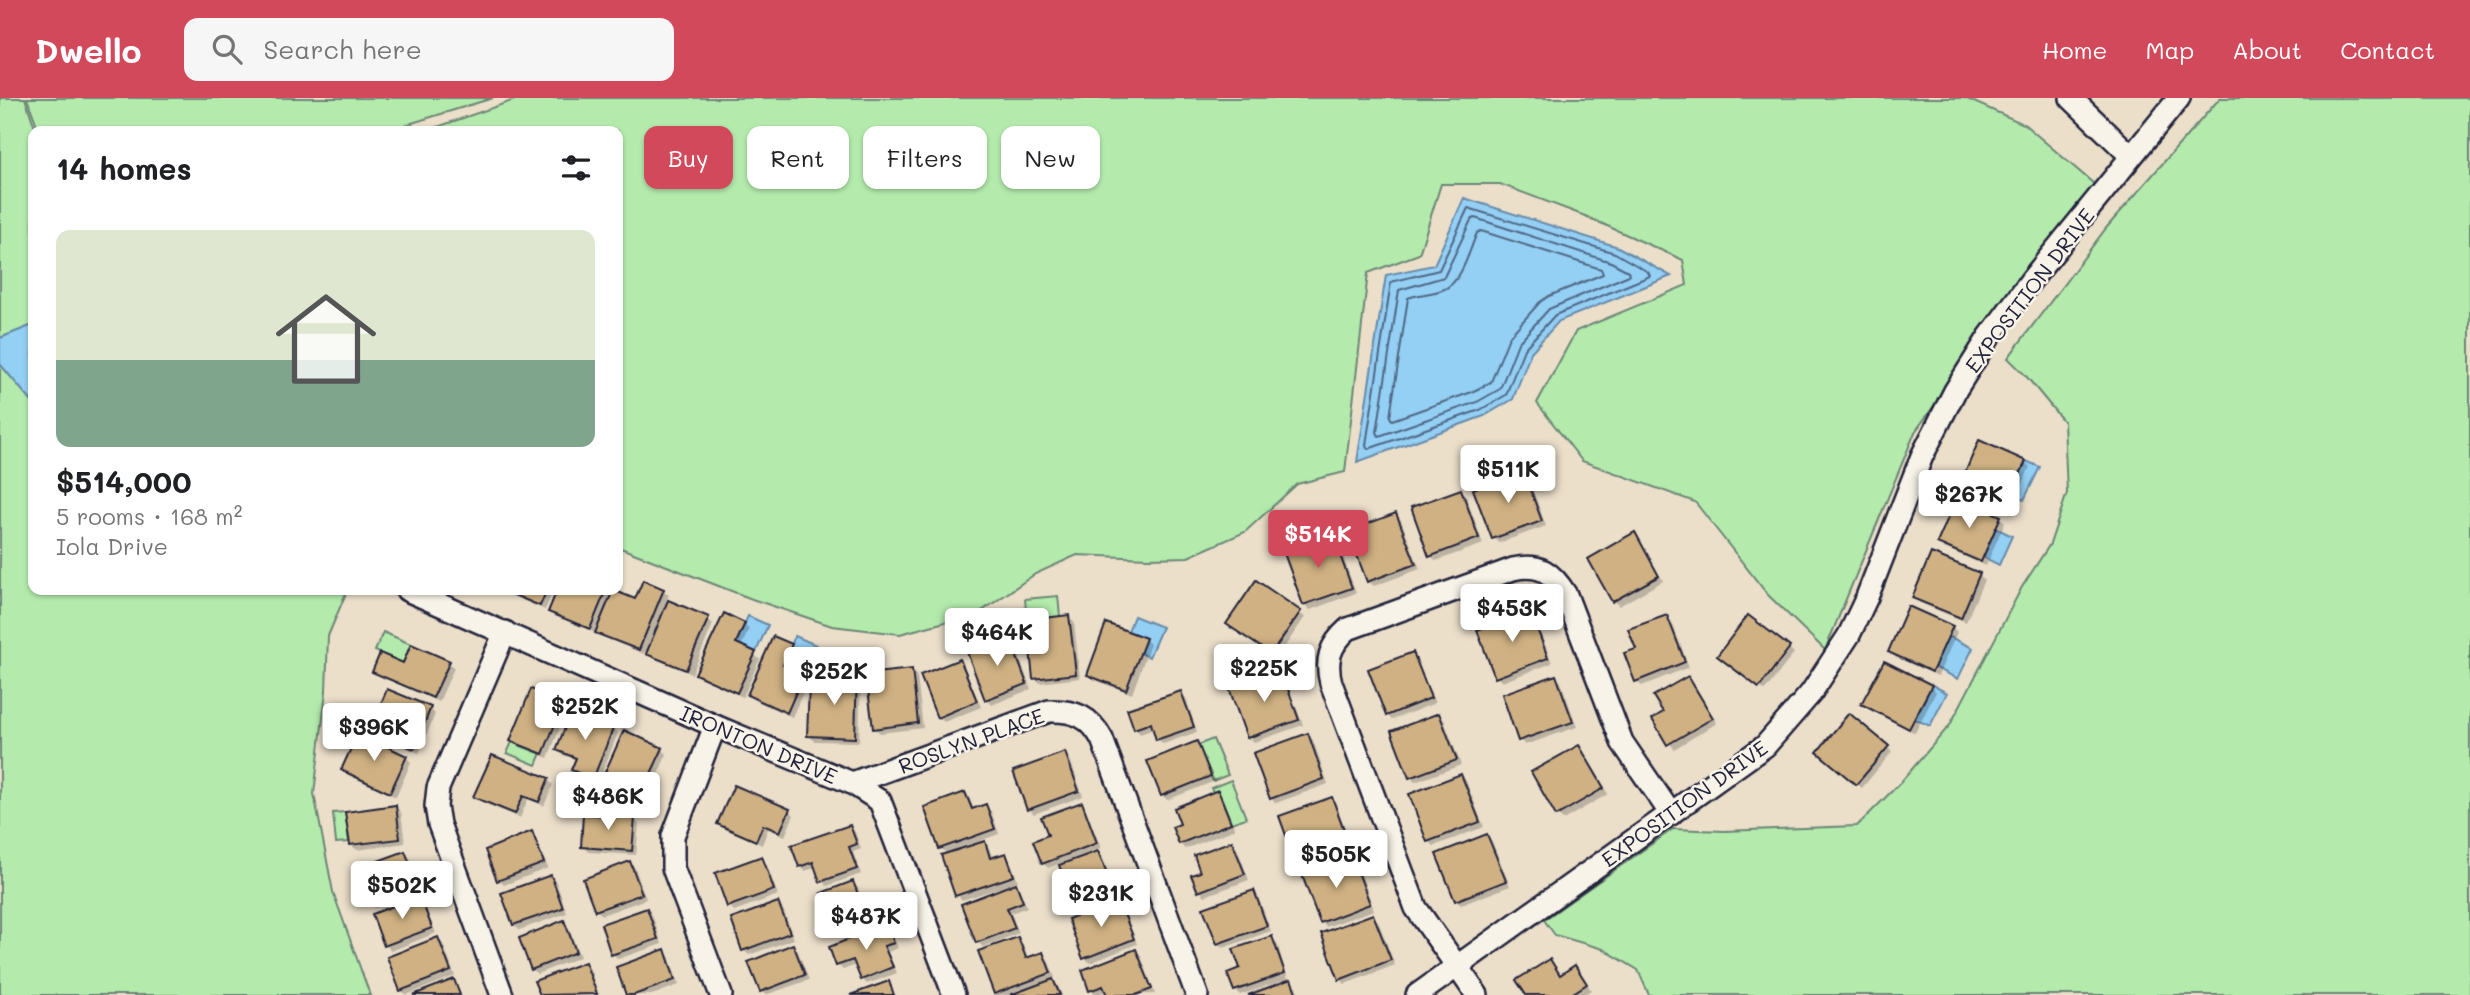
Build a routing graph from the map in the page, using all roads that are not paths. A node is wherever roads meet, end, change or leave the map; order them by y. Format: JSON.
{"nodes":[{"id":1,"x":2071,"y":98,"type":"edge"},
{"id":2,"x":2179,"y":98,"type":"edge"},
{"id":3,"x":2132,"y":156,"type":"junction"},
{"id":4,"x":419,"y":595,"type":"edge"},
{"id":5,"x":505,"y":632,"type":"junction"},
{"id":6,"x":715,"y":726,"type":"junction"},
{"id":7,"x":852,"y":783,"type":"junction"},
{"id":8,"x":1671,"y":814,"type":"junction"},
{"id":9,"x":1457,"y":967,"type":"junction"},
{"id":10,"x":502,"y":995,"type":"edge"},
{"id":11,"x":721,"y":995,"type":"edge"},
{"id":12,"x":954,"y":995,"type":"edge"},
{"id":13,"x":1197,"y":995,"type":"edge"},
{"id":14,"x":1418,"y":995,"type":"edge"},
{"id":15,"x":1477,"y":995,"type":"edge"}],
"edges":[{"from":1,"to":3,"type":"street"},
{"from":2,"to":3,"type":"street","name":"EXPOSITION DRIVE"},
{"from":3,"to":8,"type":"street","name":"EXPOSITION DRIVE"},
{"from":4,"to":5,"type":"street","name":"IRONTON DRIVE"},
{"from":5,"to":6,"type":"street","name":"IRONTON DRIVE"},
{"from":5,"to":10,"type":"street"},
{"from":6,"to":7,"type":"street","name":"IRONTON DRIVE"},
{"from":6,"to":11,"type":"street"},
{"from":7,"to":12,"type":"street","name":"IRONTON DRIVE"},
{"from":7,"to":13,"type":"street","name":"ROSLYN PLACE"},
{"from":8,"to":9,"type":"street","name":"EXPOSITION DRIVE"},
{"from":8,"to":9,"type":"street"},
{"from":9,"to":14,"type":"street","name":"EXPOSITION DRIVE"},
{"from":9,"to":15,"type":"street"}]}
